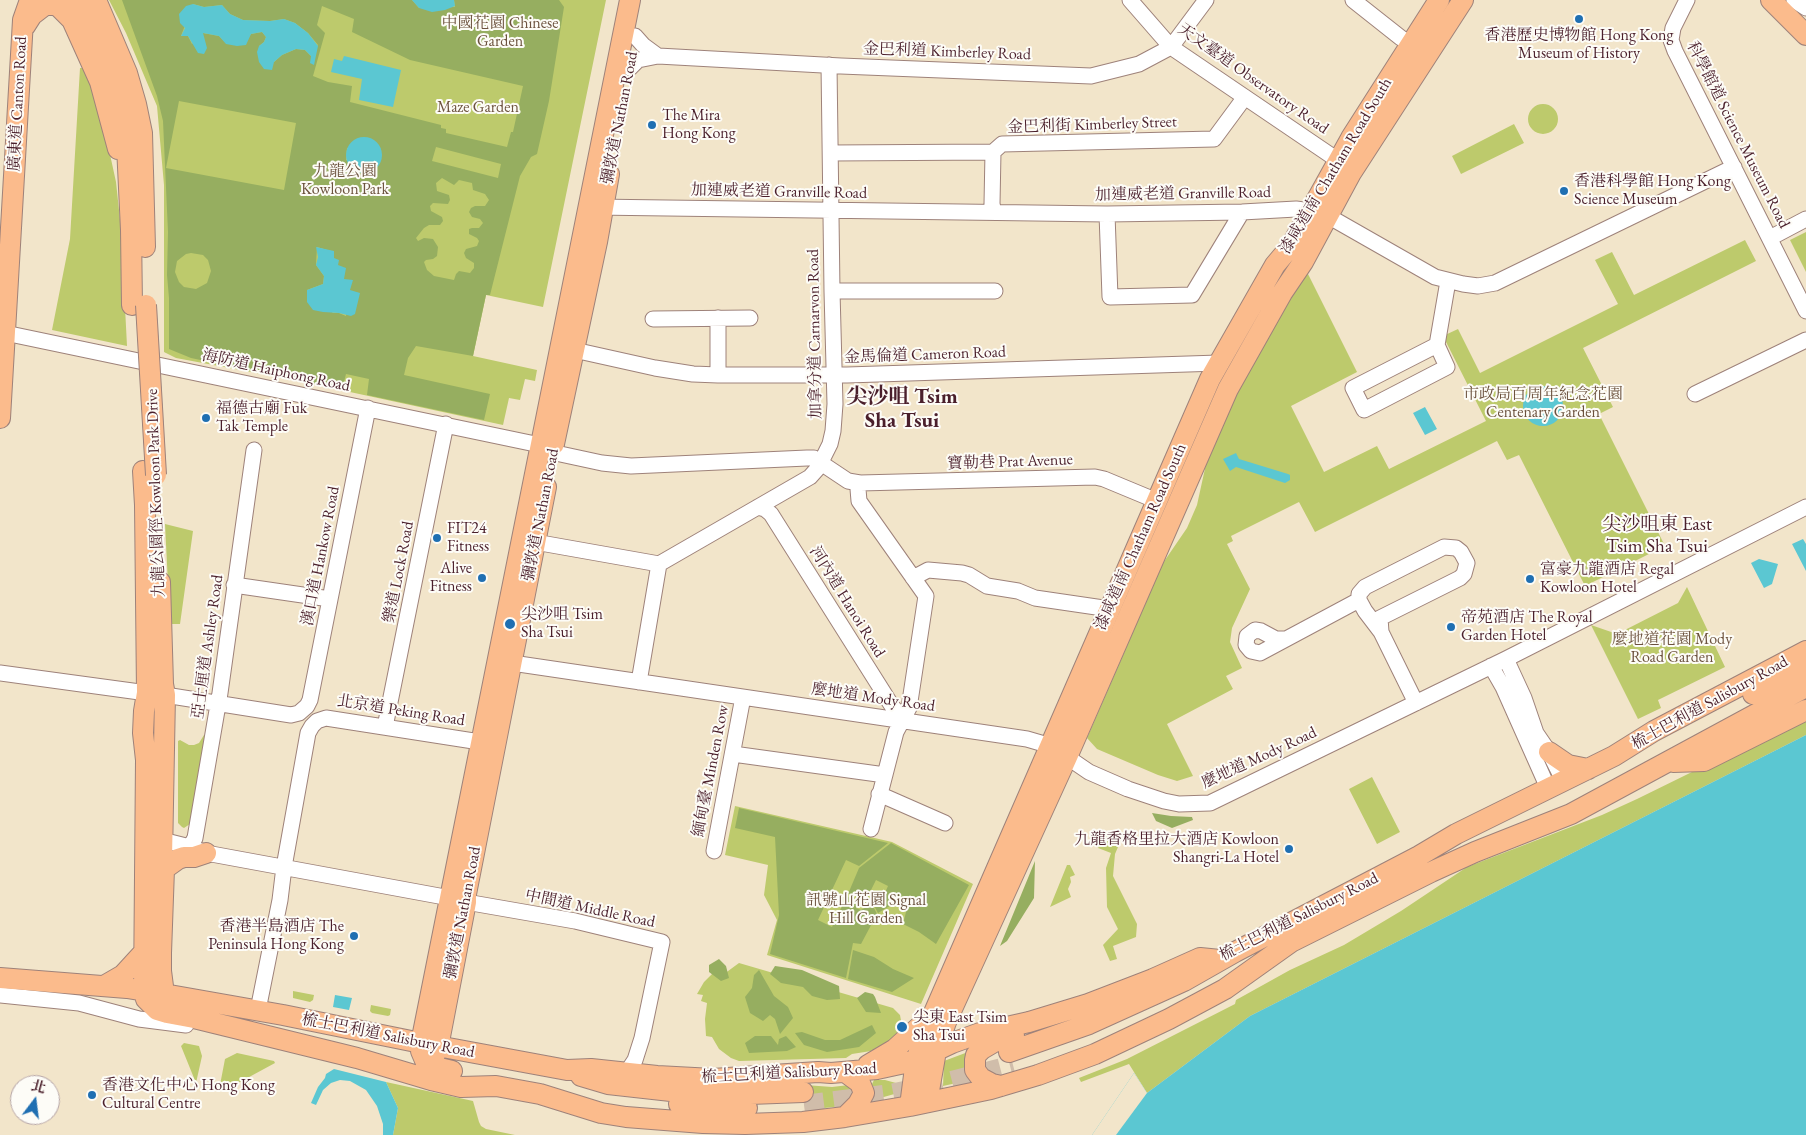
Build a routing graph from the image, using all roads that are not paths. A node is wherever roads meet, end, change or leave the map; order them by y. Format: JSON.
{"nodes":[{"id":1,"x":30,"y":0,"type":"edge"},
{"id":2,"x":63,"y":0,"type":"edge"},
{"id":3,"x":79,"y":0,"type":"edge"},
{"id":4,"x":96,"y":0,"type":"edge"},
{"id":5,"x":630,"y":0,"type":"edge"},
{"id":6,"x":642,"y":0,"type":"edge"},
{"id":7,"x":1130,"y":0,"type":"edge"},
{"id":8,"x":1206,"y":0,"type":"edge"},
{"id":9,"x":1353,"y":0,"type":"edge"},
{"id":10,"x":1439,"y":0,"type":"edge"},
{"id":11,"x":1463,"y":0,"type":"edge"},
{"id":12,"x":1687,"y":0,"type":"edge"},
{"id":13,"x":1771,"y":0,"type":"edge"},
{"id":14,"x":1794,"y":0,"type":"edge"},
{"id":15,"x":1806,"y":8,"type":"edge"},
{"id":16,"x":72,"y":21,"type":"junction"},
{"id":17,"x":22,"y":31,"type":"junction"},
{"id":18,"x":1806,"y":34,"type":"edge"},
{"id":19,"x":635,"y":36,"type":"junction"},
{"id":20,"x":1412,"y":44,"type":"junction"},
{"id":21,"x":1171,"y":47,"type":"junction"},
{"id":22,"x":658,"y":56,"type":"junction"},
{"id":23,"x":829,"y":65,"type":"junction"},
{"id":24,"x":630,"y":68,"type":"junction"},
{"id":25,"x":1245,"y":97,"type":"junction"},
{"id":26,"x":993,"y":152,"type":"junction"},
{"id":27,"x":831,"y":153,"type":"junction"},
{"id":28,"x":1339,"y":161,"type":"junction"},
{"id":29,"x":1734,"y":167,"type":"junction"},
{"id":30,"x":595,"y":207,"type":"junction"},
{"id":31,"x":130,"y":210,"type":"junction"},
{"id":32,"x":831,"y":210,"type":"junction"},
{"id":33,"x":994,"y":212,"type":"junction"},
{"id":34,"x":1242,"y":212,"type":"junction"},
{"id":35,"x":1107,"y":214,"type":"junction"},
{"id":36,"x":1320,"y":214,"type":"junction"},
{"id":37,"x":1806,"y":219,"type":"edge"},
{"id":38,"x":1770,"y":238,"type":"junction"},
{"id":39,"x":1448,"y":281,"type":"junction"},
{"id":40,"x":832,"y":291,"type":"junction"},
{"id":41,"x":995,"y":291,"type":"dead end"},
{"id":42,"x":139,"y":305,"type":"junction"},
{"id":43,"x":1806,"y":311,"type":"edge"},
{"id":44,"x":718,"y":318,"type":"junction"},
{"id":45,"x":750,"y":318,"type":"dead end"},
{"id":46,"x":653,"y":319,"type":"dead end"},
{"id":47,"x":5,"y":333,"type":"junction"},
{"id":48,"x":1806,"y":340,"type":"edge"},
{"id":49,"x":1437,"y":345,"type":"junction"},
{"id":50,"x":574,"y":350,"type":"junction"},
{"id":51,"x":1248,"y":354,"type":"junction"},
{"id":52,"x":1219,"y":363,"type":"junction"},
{"id":53,"x":718,"y":375,"type":"junction"},
{"id":54,"x":834,"y":375,"type":"junction"},
{"id":55,"x":1695,"y":394,"type":"dead end"},
{"id":56,"x":368,"y":408,"type":"junction"},
{"id":57,"x":0,"y":418,"type":"edge"},
{"id":58,"x":446,"y":424,"type":"junction"},
{"id":59,"x":546,"y":448,"type":"junction"},
{"id":60,"x":254,"y":450,"type":"dead end"},
{"id":61,"x":821,"y":463,"type":"junction"},
{"id":62,"x":860,"y":483,"type":"junction"},
{"id":63,"x":1157,"y":501,"type":"junction"},
{"id":64,"x":758,"y":507,"type":"junction"},
{"id":65,"x":1806,"y":507,"type":"edge"},
{"id":66,"x":535,"y":542,"type":"junction"},
{"id":67,"x":659,"y":564,"type":"junction"},
{"id":68,"x":913,"y":578,"type":"junction"},
{"id":69,"x":234,"y":585,"type":"junction"},
{"id":70,"x":330,"y":599,"type":"junction"},
{"id":71,"x":1359,"y":600,"type":"junction"},
{"id":72,"x":1110,"y":609,"type":"junction"},
{"id":73,"x":1381,"y":632,"type":"junction"},
{"id":74,"x":1285,"y":639,"type":"dead end"},
{"id":75,"x":1806,"y":651,"type":"edge"},
{"id":76,"x":1506,"y":659,"type":"junction"},
{"id":77,"x":512,"y":663,"type":"junction"},
{"id":78,"x":1491,"y":666,"type":"junction"},
{"id":79,"x":1806,"y":669,"type":"edge"},
{"id":80,"x":0,"y":674,"type":"edge"},
{"id":81,"x":639,"y":682,"type":"junction"},
{"id":82,"x":1806,"y":687,"type":"edge"},
{"id":83,"x":156,"y":694,"type":"junction"},
{"id":84,"x":1770,"y":696,"type":"junction"},
{"id":85,"x":743,"y":697,"type":"junction"},
{"id":86,"x":1416,"y":702,"type":"junction"},
{"id":87,"x":218,"y":703,"type":"junction"},
{"id":88,"x":1806,"y":710,"type":"edge"},
{"id":89,"x":903,"y":720,"type":"junction"},
{"id":90,"x":385,"y":727,"type":"junction"},
{"id":91,"x":480,"y":742,"type":"junction"},
{"id":92,"x":1050,"y":746,"type":"junction"},
{"id":93,"x":1549,"y":752,"type":"junction"},
{"id":94,"x":733,"y":754,"type":"junction"},
{"id":95,"x":1067,"y":756,"type":"junction"},
{"id":96,"x":1614,"y":756,"type":"junction"},
{"id":97,"x":1666,"y":762,"type":"junction"},
{"id":98,"x":1588,"y":769,"type":"junction"},
{"id":99,"x":885,"y":775,"type":"junction"},
{"id":100,"x":1556,"y":785,"type":"junction"},
{"id":101,"x":879,"y":794,"type":"junction"},
{"id":102,"x":1600,"y":799,"type":"junction"},
{"id":103,"x":945,"y":824,"type":"dead end"},
{"id":104,"x":871,"y":829,"type":"dead end"},
{"id":105,"x":154,"y":836,"type":"junction"},
{"id":106,"x":718,"y":843,"type":"dead end"},
{"id":107,"x":198,"y":850,"type":"junction"},
{"id":108,"x":284,"y":867,"type":"junction"},
{"id":109,"x":164,"y":869,"type":"junction"},
{"id":110,"x":458,"y":900,"type":"junction"},
{"id":111,"x":1285,"y":945,"type":"junction"},
{"id":112,"x":145,"y":950,"type":"junction"},
{"id":113,"x":1220,"y":960,"type":"junction"},
{"id":114,"x":0,"y":978,"type":"edge"},
{"id":115,"x":104,"y":986,"type":"junction"},
{"id":116,"x":144,"y":991,"type":"junction"},
{"id":117,"x":959,"y":993,"type":"junction"},
{"id":118,"x":164,"y":994,"type":"junction"},
{"id":119,"x":0,"y":996,"type":"edge"},
{"id":120,"x":258,"y":1010,"type":"junction"},
{"id":121,"x":932,"y":1015,"type":"junction"},
{"id":122,"x":1029,"y":1022,"type":"junction"},
{"id":123,"x":223,"y":1025,"type":"junction"},
{"id":124,"x":990,"y":1030,"type":"junction"},
{"id":125,"x":429,"y":1045,"type":"junction"},
{"id":126,"x":936,"y":1051,"type":"junction"},
{"id":127,"x":916,"y":1060,"type":"junction"},
{"id":128,"x":427,"y":1065,"type":"junction"},
{"id":129,"x":567,"y":1070,"type":"junction"},
{"id":130,"x":852,"y":1071,"type":"junction"},
{"id":131,"x":406,"y":1072,"type":"junction"},
{"id":132,"x":627,"y":1072,"type":"junction"},
{"id":133,"x":496,"y":1086,"type":"junction"},
{"id":134,"x":1001,"y":1086,"type":"junction"},
{"id":135,"x":573,"y":1103,"type":"junction"},
{"id":136,"x":919,"y":1104,"type":"junction"},
{"id":137,"x":845,"y":1117,"type":"junction"}],
"edges":[{"from":1,"to":17,"type":"main road","name":"廣東道 Canton Road"},
{"from":2,"to":16,"type":"main road"},
{"from":3,"to":31,"type":"main road","name":"九龍公園徑 Kowloon Park Drive"},
{"from":4,"to":42,"type":"main road","name":"九龍公園徑 Kowloon Park Drive"},
{"from":5,"to":30,"type":"main road","name":"彌敦道 Nathan Road"},
{"from":6,"to":19,"type":"main road","name":"彌敦道 Nathan Road"},
{"from":7,"to":21,"type":"street","name":"天文臺道 Observatory Road"},
{"from":8,"to":21,"type":"street","name":"金巴利道 Kimberley Road"},
{"from":9,"to":20,"type":"street"},
{"from":10,"to":20,"type":"main road","name":"漆咸道南 Chatham Road South"},
{"from":11,"to":36,"type":"main road","name":"漆咸道南 Chatham Road South"},
{"from":12,"to":29,"type":"street","name":"科學館道 Science Museum Road"},
{"from":13,"to":18,"type":"main road"},
{"from":14,"to":15,"type":"street"},
{"from":16,"to":17,"type":"main road"},
{"from":16,"to":31,"type":"main road","name":"九龍公園徑 Kowloon Park Drive"},
{"from":17,"to":47,"type":"main road","name":"廣東道 Canton Road"},
{"from":19,"to":22,"type":"street"},
{"from":19,"to":24,"type":"main road","name":"彌敦道 Nathan Road"},
{"from":20,"to":28,"type":"main road","name":"漆咸道南 Chatham Road South"},
{"from":21,"to":23,"type":"street","name":"金巴利道 Kimberley Road"},
{"from":21,"to":25,"type":"street","name":"天文臺道 Observatory Road"},
{"from":22,"to":23,"type":"street","name":"金巴利道 Kimberley Road"},
{"from":22,"to":24,"type":"street","name":"金巴利道 Kimberley Road"},
{"from":23,"to":27,"type":"street","name":"加拿分道 Carnarvon Road"},
{"from":24,"to":30,"type":"main road","name":"彌敦道 Nathan Road"},
{"from":25,"to":26,"type":"street","name":"金巴利街 Kimberley Street"},
{"from":25,"to":28,"type":"street","name":"天文臺道 Observatory Road"},
{"from":26,"to":27,"type":"street","name":"金巴利街 Kimberley Street"},
{"from":26,"to":33,"type":"street"},
{"from":27,"to":32,"type":"street","name":"加拿分道 Carnarvon Road"},
{"from":28,"to":36,"type":"main road","name":"漆咸道南 Chatham Road South"},
{"from":29,"to":38,"type":"street","name":"科學館道 Science Museum Road"},
{"from":29,"to":39,"type":"street","name":"加連威老道 Granville Road"},
{"from":30,"to":32,"type":"street","name":"加連威老道 Granville Road"},
{"from":30,"to":50,"type":"main road","name":"彌敦道 Nathan Road"},
{"from":30,"to":59,"type":"main road","name":"彌敦道 Nathan Road"},
{"from":31,"to":42,"type":"main road","name":"九龍公園徑 Kowloon Park Drive"},
{"from":32,"to":33,"type":"street","name":"加連威老道 Granville Road"},
{"from":32,"to":40,"type":"street","name":"加拿分道 Carnarvon Road"},
{"from":33,"to":35,"type":"street","name":"加連威老道 Granville Road"},
{"from":34,"to":35,"type":"street","name":"加連威老道 Granville Road"},
{"from":34,"to":35,"type":"street"},
{"from":34,"to":36,"type":"street","name":"加連威老道 Granville Road"},
{"from":36,"to":39,"type":"street","name":"加連威老道 Granville Road"},
{"from":36,"to":51,"type":"main road","name":"漆咸道南 Chatham Road South"},
{"from":36,"to":52,"type":"main road","name":"漆咸道南 Chatham Road South"},
{"from":37,"to":38,"type":"street"},
{"from":38,"to":43,"type":"street","name":"科學館道 Science Museum Road"},
{"from":39,"to":49,"type":"street"},
{"from":40,"to":41,"type":"street"},
{"from":40,"to":54,"type":"street","name":"加拿分道 Carnarvon Road"},
{"from":42,"to":83,"type":"main road","name":"九龍公園徑 Kowloon Park Drive"},
{"from":44,"to":45,"type":"street"},
{"from":44,"to":46,"type":"street"},
{"from":44,"to":53,"type":"street"},
{"from":47,"to":56,"type":"street","name":"海防道 Haiphong Road"},
{"from":47,"to":57,"type":"main road","name":"廣東道 Canton Road"},
{"from":48,"to":55,"type":"street"},
{"from":49,"to":49,"type":"street"},
{"from":50,"to":53,"type":"street","name":"金馬倫道 Cameron Road"},
{"from":50,"to":59,"type":"main road","name":"彌敦道 Nathan Road"},
{"from":51,"to":52,"type":"main road"},
{"from":51,"to":95,"type":"main road","name":"漆咸道南 Chatham Road South"},
{"from":52,"to":54,"type":"street","name":"金馬倫道 Cameron Road"},
{"from":52,"to":63,"type":"main road","name":"漆咸道南 Chatham Road South"},
{"from":53,"to":54,"type":"street","name":"金馬倫道 Cameron Road"},
{"from":54,"to":61,"type":"street","name":"加拿分道 Carnarvon Road"},
{"from":56,"to":58,"type":"street","name":"海防道 Haiphong Road"},
{"from":56,"to":70,"type":"street","name":"漢口道 Hankow Road"},
{"from":58,"to":59,"type":"street","name":"海防道 Haiphong Road"},
{"from":58,"to":90,"type":"street","name":"樂道 Lock Road"},
{"from":59,"to":61,"type":"street","name":"海防道 Haiphong Road"},
{"from":59,"to":66,"type":"main road","name":"彌敦道 Nathan Road"},
{"from":59,"to":91,"type":"main road","name":"彌敦道 Nathan Road"},
{"from":60,"to":69,"type":"street","name":"亞士厘道 Ashley Road"},
{"from":61,"to":62,"type":"street","name":"寶勒巷 Prat Avenue"},
{"from":61,"to":64,"type":"street","name":"加拿分道 Carnarvon Road"},
{"from":62,"to":63,"type":"street","name":"寶勒巷 Prat Avenue"},
{"from":62,"to":68,"type":"street"},
{"from":63,"to":72,"type":"main road","name":"漆咸道南 Chatham Road South"},
{"from":64,"to":67,"type":"street","name":"加拿分道 Carnarvon Road"},
{"from":64,"to":89,"type":"street","name":"河內道 Hanoi Road"},
{"from":65,"to":76,"type":"street","name":"麼地道 Mody Road"},
{"from":66,"to":67,"type":"street"},
{"from":66,"to":77,"type":"main road","name":"彌敦道 Nathan Road"},
{"from":67,"to":81,"type":"street"},
{"from":68,"to":72,"type":"street"},
{"from":68,"to":89,"type":"street"},
{"from":69,"to":70,"type":"street"},
{"from":69,"to":87,"type":"street","name":"亞士厘道 Ashley Road"},
{"from":70,"to":87,"type":"street","name":"漢口道 Hankow Road"},
{"from":71,"to":73,"type":"street"},
{"from":71,"to":73,"type":"street"},
{"from":71,"to":74,"type":"street"},
{"from":72,"to":92,"type":"main road","name":"漆咸道南 Chatham Road South"},
{"from":73,"to":86,"type":"street"},
{"from":75,"to":96,"type":"main road","name":"梳士巴利道 Salisbury Road"},
{"from":76,"to":78,"type":"street","name":"麼地道 Mody Road"},
{"from":76,"to":93,"type":"street"},
{"from":77,"to":81,"type":"street","name":"麼地道 Mody Road"},
{"from":77,"to":110,"type":"main road","name":"彌敦道 Nathan Road"},
{"from":78,"to":86,"type":"street","name":"麼地道 Mody Road"},
{"from":78,"to":100,"type":"street"},
{"from":79,"to":84,"type":"main road"},
{"from":80,"to":83,"type":"street"},
{"from":81,"to":85,"type":"street","name":"麼地道 Mody Road"},
{"from":82,"to":84,"type":"main road"},
{"from":83,"to":87,"type":"street"},
{"from":83,"to":105,"type":"main road","name":"九龍公園徑 Kowloon Park Drive"},
{"from":83,"to":105,"type":"main road","name":"九龍公園徑 Kowloon Park Drive"},
{"from":84,"to":96,"type":"main road","name":"梳士巴利道 Salisbury Road"},
{"from":84,"to":97,"type":"main road","name":"梳士巴利道 Salisbury Road"},
{"from":85,"to":89,"type":"street","name":"麼地道 Mody Road"},
{"from":85,"to":94,"type":"street","name":"緬甸臺 Minden Row"},
{"from":86,"to":95,"type":"street","name":"麼地道 Mody Road"},
{"from":87,"to":107,"type":"street","name":"亞士厘道 Ashley Road"},
{"from":88,"to":97,"type":"main road","name":"梳士巴利道 Salisbury Road"},
{"from":89,"to":92,"type":"street","name":"麼地道 Mody Road"},
{"from":89,"to":99,"type":"street"},
{"from":90,"to":91,"type":"street","name":"北京道 Peking Road"},
{"from":90,"to":108,"type":"street","name":"北京道 Peking Road"},
{"from":91,"to":110,"type":"main road","name":"彌敦道 Nathan Road"},
{"from":92,"to":95,"type":"street","name":"麼地道 Mody Road"},
{"from":92,"to":121,"type":"main road","name":"漆咸道南 Chatham Road South"},
{"from":93,"to":98,"type":"main road"},
{"from":93,"to":100,"type":"street"},
{"from":94,"to":99,"type":"street"},
{"from":94,"to":106,"type":"street","name":"緬甸臺 Minden Row"},
{"from":95,"to":117,"type":"main road","name":"漆咸道南 Chatham Road South"},
{"from":96,"to":98,"type":"main road","name":"梳士巴利道 Salisbury Road"},
{"from":97,"to":102,"type":"main road","name":"梳士巴利道 Salisbury Road"},
{"from":98,"to":100,"type":"main road","name":"梳士巴利道 Salisbury Road"},
{"from":99,"to":101,"type":"street"},
{"from":100,"to":102,"type":"main road"},
{"from":100,"to":113,"type":"main road","name":"梳士巴利道 Salisbury Road"},
{"from":101,"to":103,"type":"street"},
{"from":101,"to":104,"type":"street"},
{"from":102,"to":111,"type":"main road","name":"梳士巴利道 Salisbury Road"},
{"from":105,"to":107,"type":"street","name":"中間道 Middle Road"},
{"from":105,"to":109,"type":"main road","name":"九龍公園徑 Kowloon Park Drive"},
{"from":105,"to":112,"type":"main road","name":"九龍公園徑 Kowloon Park Drive"},
{"from":107,"to":108,"type":"street","name":"中間道 Middle Road"},
{"from":107,"to":109,"type":"main road"},
{"from":108,"to":110,"type":"street","name":"中間道 Middle Road"},
{"from":108,"to":120,"type":"street"},
{"from":109,"to":118,"type":"main road","name":"九龍公園徑 Kowloon Park Drive"},
{"from":110,"to":125,"type":"main road","name":"彌敦道 Nathan Road"},
{"from":110,"to":132,"type":"street","name":"中間道 Middle Road"},
{"from":111,"to":113,"type":"main road"},
{"from":111,"to":134,"type":"main road","name":"梳士巴利道 Salisbury Road"},
{"from":112,"to":115,"type":"main road"},
{"from":112,"to":116,"type":"main road","name":"九龍公園徑 Kowloon Park Drive"},
{"from":113,"to":122,"type":"main road","name":"梳士巴利道 Salisbury Road"},
{"from":114,"to":115,"type":"main road","name":"梳士巴利道 Salisbury Road"},
{"from":115,"to":116,"type":"main road","name":"梳士巴利道 Salisbury Road"},
{"from":116,"to":118,"type":"main road","name":"梳士巴利道 Salisbury Road"},
{"from":116,"to":123,"type":"main road","name":"梳士巴利道 Salisbury Road"},
{"from":117,"to":124,"type":"main road"},
{"from":117,"to":126,"type":"main road","name":"漆咸道南 Chatham Road South"},
{"from":118,"to":120,"type":"main road","name":"梳士巴利道 Salisbury Road"},
{"from":119,"to":123,"type":"street","name":"梳士巴利道 Salisbury Road"},
{"from":120,"to":125,"type":"main road","name":"梳士巴利道 Salisbury Road"},
{"from":121,"to":127,"type":"main road","name":"漆咸道南 Chatham Road South"},
{"from":121,"to":130,"type":"main road"},
{"from":122,"to":124,"type":"main road","name":"梳士巴利道 Salisbury Road"},
{"from":122,"to":134,"type":"main road"},
{"from":123,"to":131,"type":"main road","name":"梳士巴利道 Salisbury Road"},
{"from":124,"to":126,"type":"main road","name":"梳士巴利道 Salisbury Road"},
{"from":125,"to":128,"type":"main road"},
{"from":125,"to":129,"type":"main road","name":"梳士巴利道 Salisbury Road"},
{"from":126,"to":127,"type":"main road","name":"梳士巴利道 Salisbury Road"},
{"from":126,"to":136,"type":"main road","name":"漆咸道南 Chatham Road South"},
{"from":127,"to":130,"type":"main road","name":"梳士巴利道 Salisbury Road"},
{"from":127,"to":136,"type":"main road","name":"漆咸道南 Chatham Road South"},
{"from":128,"to":131,"type":"main road"},
{"from":128,"to":133,"type":"main road"},
{"from":129,"to":132,"type":"main road","name":"梳士巴利道 Salisbury Road"},
{"from":129,"to":135,"type":"main road"},
{"from":130,"to":132,"type":"main road","name":"梳士巴利道 Salisbury Road"},
{"from":130,"to":137,"type":"main road"},
{"from":131,"to":133,"type":"main road","name":"梳士巴利道 Salisbury Road"},
{"from":133,"to":135,"type":"main road","name":"梳士巴利道 Salisbury Road"},
{"from":134,"to":136,"type":"main road","name":"梳士巴利道 Salisbury Road"},
{"from":135,"to":137,"type":"main road","name":"梳士巴利道 Salisbury Road"},
{"from":136,"to":137,"type":"main road","name":"梳士巴利道 Salisbury Road"}]}
